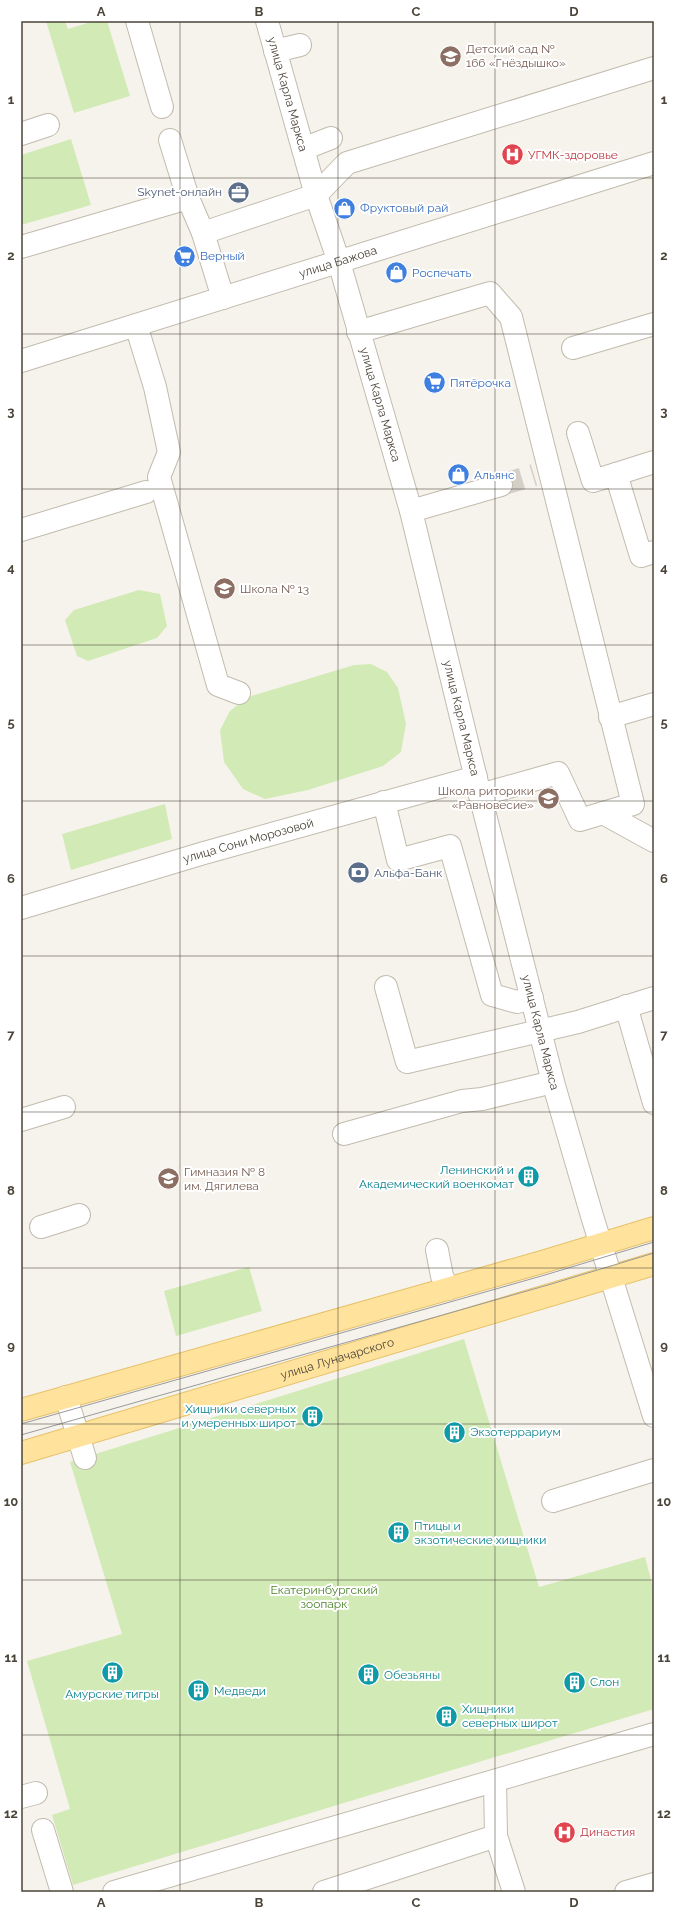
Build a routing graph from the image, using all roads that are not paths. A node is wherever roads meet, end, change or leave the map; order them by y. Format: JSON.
{"nodes":[{"id":1,"x":137,"y":21,"type":"edge"},
{"id":2,"x":267,"y":21,"type":"edge"},
{"id":3,"x":300,"y":44,"type":"dead end"},
{"id":4,"x":275,"y":51,"type":"junction"},
{"id":5,"x":654,"y":68,"type":"edge"},
{"id":6,"x":162,"y":107,"type":"dead end"},
{"id":7,"x":48,"y":125,"type":"dead end"},
{"id":8,"x":21,"y":134,"type":"edge"},
{"id":9,"x":331,"y":138,"type":"dead end"},
{"id":10,"x":170,"y":140,"type":"dead end"},
{"id":11,"x":303,"y":148,"type":"junction"},
{"id":12,"x":654,"y":163,"type":"edge"},
{"id":13,"x":316,"y":195,"type":"junction"},
{"id":14,"x":188,"y":198,"type":"junction"},
{"id":15,"x":203,"y":233,"type":"junction"},
{"id":16,"x":21,"y":247,"type":"edge"},
{"id":17,"x":339,"y":262,"type":"junction"},
{"id":18,"x":223,"y":298,"type":"junction"},
{"id":19,"x":654,"y":324,"type":"edge"},
{"id":20,"x":136,"y":325,"type":"junction"},
{"id":21,"x":358,"y":332,"type":"junction"},
{"id":22,"x":573,"y":348,"type":"dead end"},
{"id":23,"x":21,"y":361,"type":"edge"},
{"id":24,"x":578,"y":433,"type":"dead end"},
{"id":25,"x":654,"y":462,"type":"edge"},
{"id":26,"x":616,"y":474,"type":"junction"},
{"id":27,"x":501,"y":485,"type":"tunnel mouth"},
{"id":28,"x":146,"y":492,"type":"dead end"},
{"id":29,"x":411,"y":511,"type":"junction"},
{"id":30,"x":21,"y":530,"type":"edge"},
{"id":31,"x":654,"y":552,"type":"edge"},
{"id":32,"x":239,"y":693,"type":"dead end"},
{"id":33,"x":654,"y":704,"type":"edge"},
{"id":34,"x":610,"y":717,"type":"junction"},
{"id":35,"x":478,"y":786,"type":"junction"},
{"id":36,"x":384,"y":802,"type":"junction"},
{"id":37,"x":604,"y":813,"type":"junction"},
{"id":38,"x":654,"y":840,"type":"edge"},
{"id":39,"x":21,"y":908,"type":"edge"},
{"id":40,"x":386,"y":987,"type":"dead end"},
{"id":41,"x":532,"y":998,"type":"junction"},
{"id":42,"x":654,"y":998,"type":"edge"},
{"id":43,"x":626,"y":1006,"type":"junction"},
{"id":44,"x":540,"y":1031,"type":"junction"},
{"id":45,"x":553,"y":1082,"type":"junction"},
{"id":46,"x":654,"y":1103,"type":"edge"},
{"id":47,"x":64,"y":1107,"type":"dead end"},
{"id":48,"x":21,"y":1120,"type":"edge"},
{"id":49,"x":344,"y":1134,"type":"dead end"},
{"id":50,"x":79,"y":1215,"type":"dead end"},
{"id":51,"x":41,"y":1227,"type":"dead end"},
{"id":52,"x":654,"y":1228,"type":"edge"},
{"id":53,"x":601,"y":1245,"type":"junction"},
{"id":54,"x":437,"y":1250,"type":"dead end"},
{"id":55,"x":654,"y":1264,"type":"edge"},
{"id":56,"x":611,"y":1276,"type":"junction"},
{"id":57,"x":448,"y":1288,"type":"junction"},
{"id":58,"x":66,"y":1397,"type":"junction"},
{"id":59,"x":21,"y":1410,"type":"edge"},
{"id":60,"x":654,"y":1416,"type":"edge"},
{"id":61,"x":79,"y":1436,"type":"junction"},
{"id":62,"x":21,"y":1453,"type":"edge"},
{"id":63,"x":85,"y":1458,"type":"dead end"},
{"id":64,"x":654,"y":1470,"type":"edge"},
{"id":65,"x":553,"y":1501,"type":"dead end"},
{"id":66,"x":654,"y":1734,"type":"edge"},
{"id":67,"x":495,"y":1781,"type":"junction"},
{"id":68,"x":43,"y":1830,"type":"dead end"},
{"id":69,"x":496,"y":1836,"type":"junction"},
{"id":70,"x":654,"y":1884,"type":"edge"},
{"id":71,"x":151,"y":1887,"type":"edge"},
{"id":72,"x":62,"y":1892,"type":"edge"},
{"id":73,"x":114,"y":1892,"type":"edge"},
{"id":74,"x":324,"y":1892,"type":"edge"},
{"id":75,"x":514,"y":1892,"type":"edge"},
{"id":76,"x":626,"y":1892,"type":"edge"}],
"edges":[{"from":1,"to":6,"type":"street"},
{"from":2,"to":4,"type":"street","name":"улица Карла Маркса"},
{"from":3,"to":4,"type":"street"},
{"from":4,"to":11,"type":"street","name":"улица Карла Маркса"},
{"from":5,"to":13,"type":"street"},
{"from":7,"to":8,"type":"street"},
{"from":9,"to":11,"type":"street"},
{"from":10,"to":14,"type":"street"},
{"from":11,"to":13,"type":"street","name":"улица Карла Маркса"},
{"from":12,"to":17,"type":"street","name":"улица Бажова"},
{"from":13,"to":15,"type":"street"},
{"from":13,"to":17,"type":"street","name":"улица Карла Маркса"},
{"from":14,"to":15,"type":"street"},
{"from":14,"to":16,"type":"street"},
{"from":15,"to":18,"type":"street"},
{"from":17,"to":18,"type":"street","name":"улица Бажова"},
{"from":17,"to":21,"type":"street","name":"улица Карла Маркса"},
{"from":18,"to":20,"type":"street","name":"улица Бажова"},
{"from":19,"to":22,"type":"street"},
{"from":20,"to":23,"type":"street","name":"улица Бажова"},
{"from":20,"to":32,"type":"street"},
{"from":21,"to":29,"type":"street","name":"улица Карла Маркса"},
{"from":21,"to":34,"type":"street"},
{"from":24,"to":26,"type":"street"},
{"from":25,"to":26,"type":"street"},
{"from":26,"to":31,"type":"street"},
{"from":27,"to":29,"type":"street"},
{"from":28,"to":30,"type":"street"},
{"from":29,"to":35,"type":"street","name":"улица Карла Маркса"},
{"from":33,"to":34,"type":"street"},
{"from":34,"to":37,"type":"street"},
{"from":35,"to":36,"type":"street","name":"улица Сони Морозовой"},
{"from":35,"to":37,"type":"street","name":"улица Сони Морозовой"},
{"from":35,"to":41,"type":"street","name":"улица Карла Маркса"},
{"from":36,"to":39,"type":"street","name":"улица Сони Морозовой"},
{"from":36,"to":41,"type":"street"},
{"from":37,"to":38,"type":"street"},
{"from":40,"to":44,"type":"street"},
{"from":41,"to":44,"type":"street","name":"улица Карла Маркса"},
{"from":42,"to":43,"type":"street"},
{"from":43,"to":44,"type":"street"},
{"from":43,"to":46,"type":"street"},
{"from":44,"to":45,"type":"street","name":"улица Карла Маркса"},
{"from":45,"to":49,"type":"street"},
{"from":45,"to":53,"type":"street","name":"улица Карла Маркса"},
{"from":47,"to":48,"type":"street"},
{"from":50,"to":51,"type":"street"},
{"from":52,"to":53,"type":"main road"},
{"from":53,"to":56,"type":"street","name":"улица Карла Маркса"},
{"from":53,"to":57,"type":"main road"},
{"from":54,"to":57,"type":"street"},
{"from":55,"to":56,"type":"main road","name":"улица Луначарского"},
{"from":56,"to":60,"type":"street","name":"улица Карла Маркса"},
{"from":56,"to":61,"type":"main road","name":"улица Луначарского"},
{"from":57,"to":58,"type":"main road"},
{"from":58,"to":59,"type":"main road"},
{"from":58,"to":61,"type":"street"},
{"from":61,"to":62,"type":"main road","name":"улица Луначарского"},
{"from":61,"to":63,"type":"street"},
{"from":64,"to":65,"type":"street"},
{"from":66,"to":67,"type":"street"},
{"from":67,"to":69,"type":"street"},
{"from":67,"to":71,"type":"street"},
{"from":68,"to":72,"type":"street"},
{"from":69,"to":74,"type":"street"},
{"from":69,"to":75,"type":"street"},
{"from":70,"to":76,"type":"street"},
{"from":71,"to":73,"type":"street"}]}
